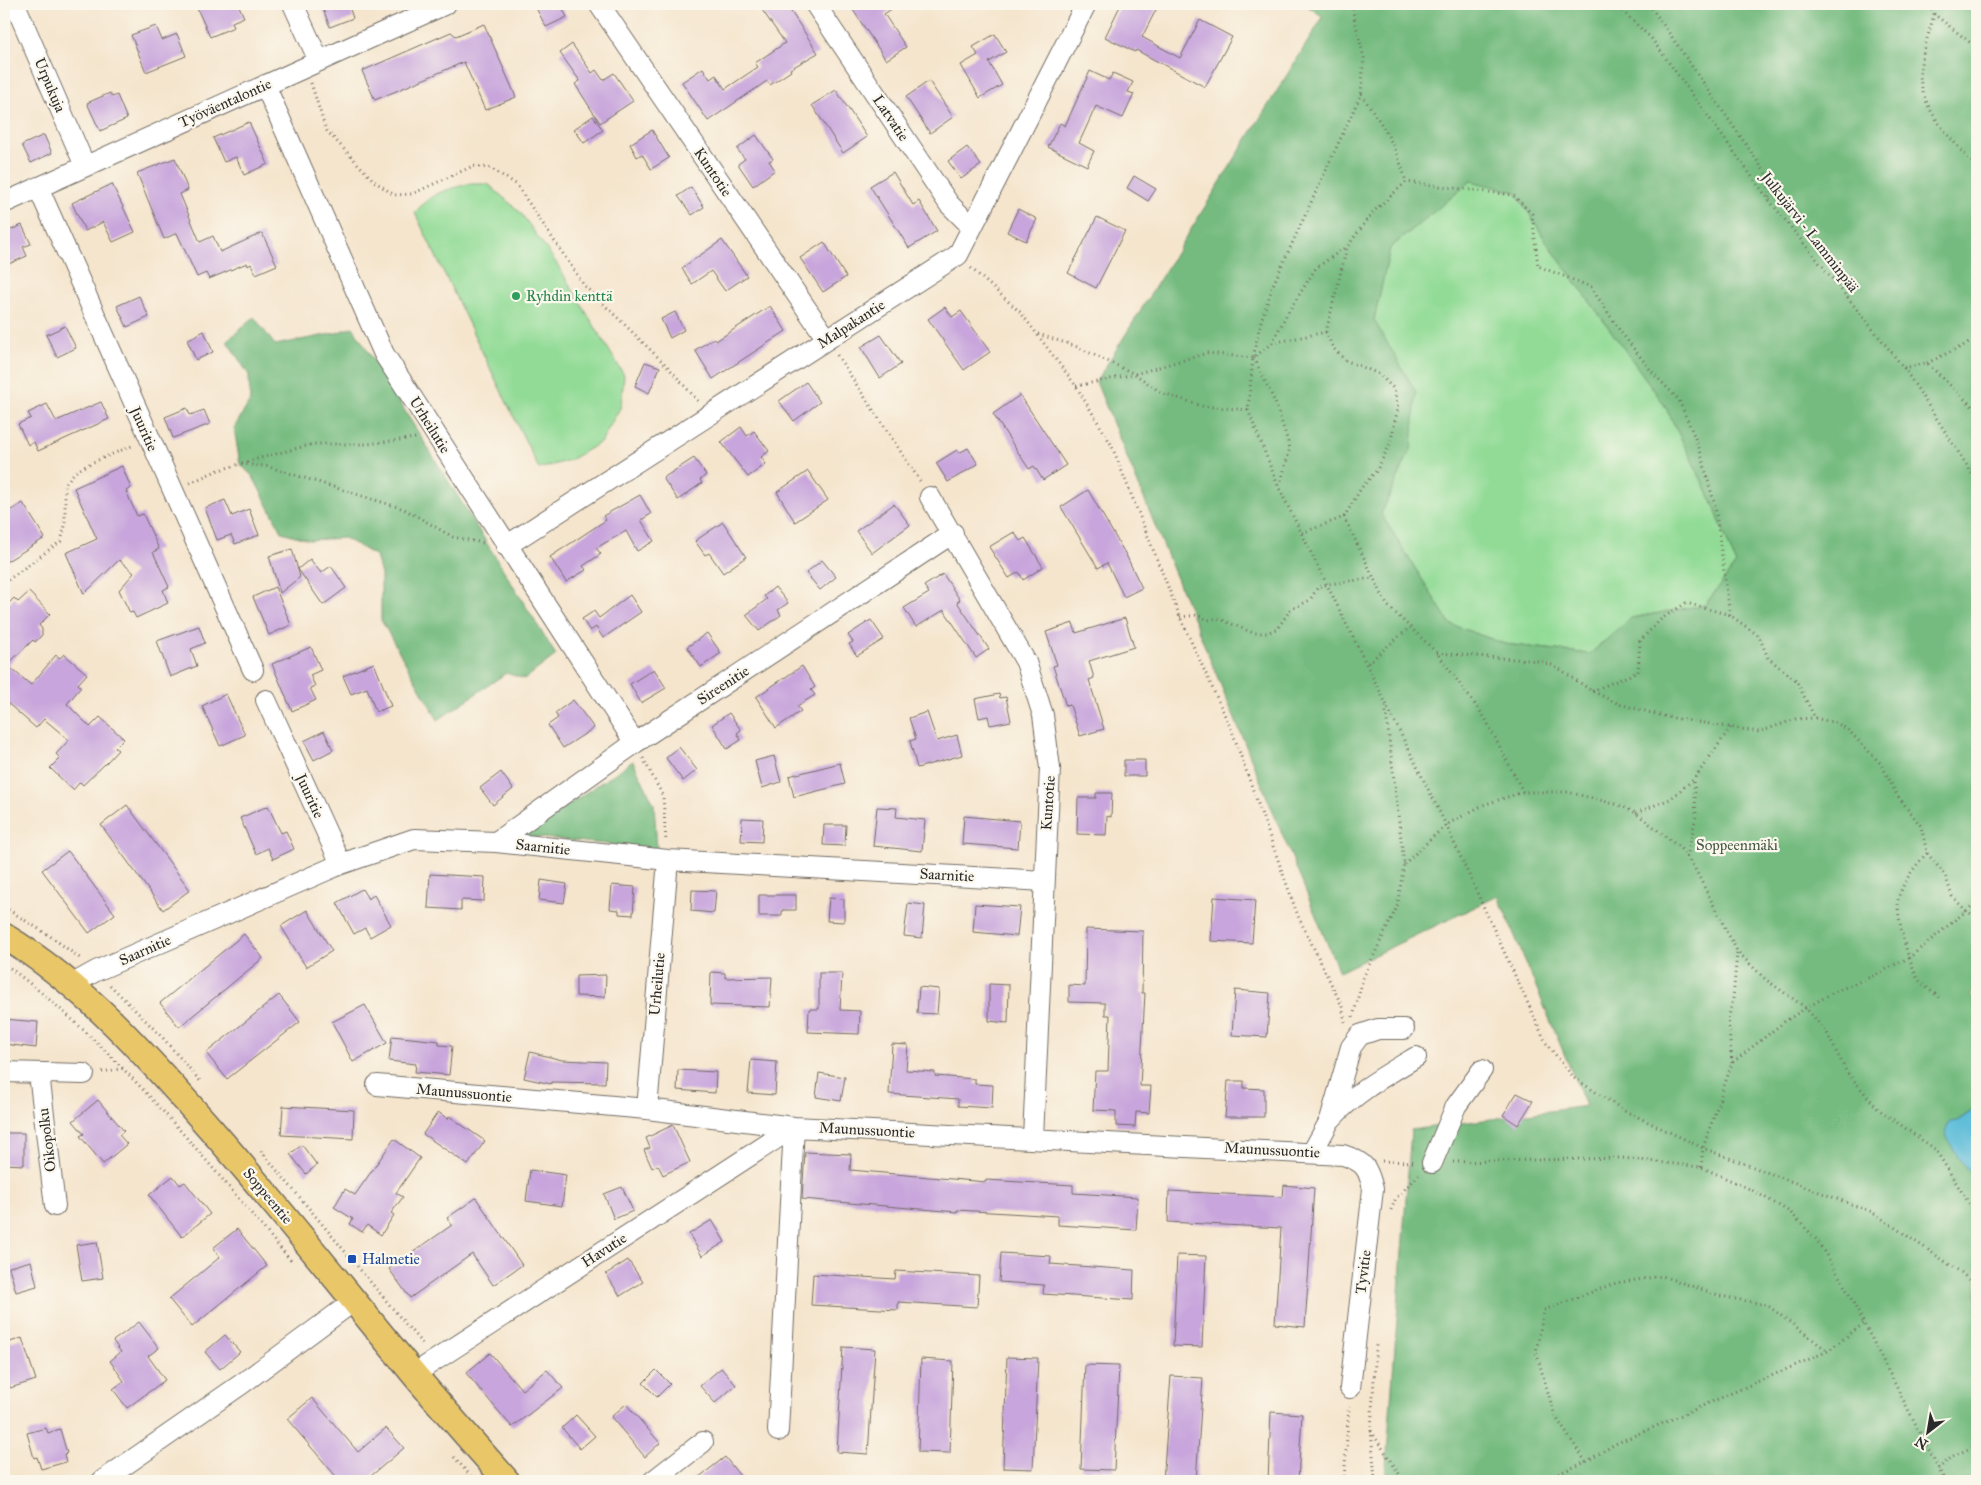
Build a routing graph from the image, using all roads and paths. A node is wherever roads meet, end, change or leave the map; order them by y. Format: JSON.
{"nodes":[{"id":1,"x":15,"y":4,"type":"edge"},
{"id":2,"x":293,"y":4,"type":"edge"},
{"id":3,"x":446,"y":4,"type":"edge"},
{"id":4,"x":599,"y":4,"type":"edge"},
{"id":5,"x":815,"y":4,"type":"edge"},
{"id":6,"x":1086,"y":4,"type":"edge"},
{"id":7,"x":1351,"y":4,"type":"edge"},
{"id":8,"x":1615,"y":4,"type":"edge"},
{"id":9,"x":1649,"y":4,"type":"edge"},
{"id":10,"x":1930,"y":4,"type":"edge"},
{"id":11,"x":1934,"y":14,"type":"junction"},
{"id":12,"x":1977,"y":48,"type":"edge"},
{"id":13,"x":313,"y":64,"type":"junction"},
{"id":14,"x":265,"y":85,"type":"junction"},
{"id":15,"x":1361,"y":94,"type":"junction"},
{"id":16,"x":85,"y":166,"type":"junction"},
{"id":17,"x":1977,"y":168,"type":"edge"},
{"id":18,"x":1406,"y":182,"type":"junction"},
{"id":19,"x":38,"y":187,"type":"junction"},
{"id":20,"x":1769,"y":200,"type":"junction"},
{"id":21,"x":4,"y":203,"type":"edge"},
{"id":22,"x":972,"y":227,"type":"junction"},
{"id":23,"x":1347,"y":247,"type":"junction"},
{"id":24,"x":958,"y":255,"type":"junction"},
{"id":25,"x":1326,"y":332,"type":"junction"},
{"id":26,"x":1037,"y":334,"type":"junction"},
{"id":27,"x":826,"y":339,"type":"junction"},
{"id":28,"x":1977,"y":339,"type":"edge"},
{"id":29,"x":1272,"y":343,"type":"junction"},
{"id":30,"x":1253,"y":358,"type":"junction"},
{"id":31,"x":1927,"y":363,"type":"junction"},
{"id":32,"x":1904,"y":368,"type":"junction"},
{"id":33,"x":1135,"y":374,"type":"junction"},
{"id":34,"x":1076,"y":386,"type":"junction"},
{"id":35,"x":1248,"y":410,"type":"junction"},
{"id":36,"x":1977,"y":411,"type":"edge"},
{"id":37,"x":710,"y":414,"type":"junction"},
{"id":38,"x":436,"y":436,"type":"junction"},
{"id":39,"x":148,"y":439,"type":"junction"},
{"id":40,"x":240,"y":464,"type":"junction"},
{"id":41,"x":1977,"y":481,"type":"edge"},
{"id":42,"x":1280,"y":488,"type":"junction"},
{"id":43,"x":171,"y":491,"type":"junction"},
{"id":44,"x":930,"y":496,"type":"joint"},
{"id":45,"x":1344,"y":518,"type":"junction"},
{"id":46,"x":953,"y":533,"type":"junction"},
{"id":47,"x":1302,"y":534,"type":"junction"},
{"id":48,"x":506,"y":546,"type":"junction"},
{"id":49,"x":1374,"y":578,"type":"junction"},
{"id":50,"x":4,"y":583,"type":"edge"},
{"id":51,"x":1328,"y":584,"type":"junction"},
{"id":52,"x":1730,"y":616,"type":"junction"},
{"id":53,"x":1180,"y":617,"type":"junction"},
{"id":54,"x":1410,"y":627,"type":"junction"},
{"id":55,"x":1437,"y":653,"type":"junction"},
{"id":56,"x":1368,"y":663,"type":"junction"},
{"id":57,"x":253,"y":670,"type":"dead end"},
{"id":58,"x":1592,"y":691,"type":"junction"},
{"id":59,"x":266,"y":700,"type":"dead end"},
{"id":60,"x":1385,"y":702,"type":"junction"},
{"id":61,"x":1815,"y":718,"type":"junction"},
{"id":62,"x":1731,"y":727,"type":"junction"},
{"id":63,"x":636,"y":743,"type":"junction"},
{"id":64,"x":1694,"y":779,"type":"junction"},
{"id":65,"x":1523,"y":792,"type":"junction"},
{"id":66,"x":1636,"y":813,"type":"junction"},
{"id":67,"x":1446,"y":825,"type":"junction"},
{"id":68,"x":496,"y":842,"type":"junction"},
{"id":69,"x":1926,"y":853,"type":"junction"},
{"id":70,"x":1687,"y":856,"type":"junction"},
{"id":71,"x":668,"y":860,"type":"junction"},
{"id":72,"x":341,"y":864,"type":"junction"},
{"id":73,"x":1404,"y":864,"type":"junction"},
{"id":74,"x":1044,"y":881,"type":"junction"},
{"id":75,"x":1977,"y":902,"type":"edge"},
{"id":76,"x":1966,"y":911,"type":"junction"},
{"id":77,"x":1977,"y":917,"type":"edge"},
{"id":78,"x":4,"y":936,"type":"edge"},
{"id":79,"x":1737,"y":951,"type":"junction"},
{"id":80,"x":1910,"y":957,"type":"junction"},
{"id":81,"x":4,"y":963,"type":"edge"},
{"id":82,"x":71,"y":986,"type":"junction"},
{"id":83,"x":1939,"y":997,"type":"dead end"},
{"id":84,"x":1806,"y":1008,"type":"junction"},
{"id":85,"x":1404,"y":1029,"type":"dead end"},
{"id":86,"x":1351,"y":1048,"type":"junction"},
{"id":87,"x":1416,"y":1057,"type":"dead end"},
{"id":88,"x":1732,"y":1064,"type":"junction"},
{"id":89,"x":1482,"y":1070,"type":"dead end"},
{"id":90,"x":4,"y":1072,"type":"edge"},
{"id":91,"x":39,"y":1074,"type":"junction"},
{"id":92,"x":84,"y":1074,"type":"dead end"},
{"id":93,"x":377,"y":1085,"type":"dead end"},
{"id":94,"x":647,"y":1109,"type":"junction"},
{"id":95,"x":1330,"y":1120,"type":"junction"},
{"id":96,"x":794,"y":1126,"type":"junction"},
{"id":97,"x":1033,"y":1138,"type":"junction"},
{"id":98,"x":1703,"y":1148,"type":"junction"},
{"id":99,"x":1312,"y":1152,"type":"junction"},
{"id":100,"x":1358,"y":1160,"type":"junction"},
{"id":101,"x":1432,"y":1163,"type":"junction"},
{"id":102,"x":1701,"y":1167,"type":"junction"},
{"id":103,"x":55,"y":1206,"type":"dead end"},
{"id":104,"x":1390,"y":1212,"type":"dead end"},
{"id":105,"x":1977,"y":1216,"type":"edge"},
{"id":106,"x":292,"y":1263,"type":"dead end"},
{"id":107,"x":1977,"y":1288,"type":"edge"},
{"id":108,"x":354,"y":1301,"type":"junction"},
{"id":109,"x":1864,"y":1323,"type":"junction"},
{"id":110,"x":1376,"y":1343,"type":"dead end"},
{"id":111,"x":1828,"y":1352,"type":"junction"},
{"id":112,"x":414,"y":1374,"type":"junction"},
{"id":113,"x":1350,"y":1388,"type":"joint"},
{"id":114,"x":1371,"y":1430,"type":"junction"},
{"id":115,"x":778,"y":1431,"type":"dead end"},
{"id":116,"x":703,"y":1442,"type":"dead end"},
{"id":117,"x":1977,"y":1445,"type":"edge"},
{"id":118,"x":450,"y":1452,"type":"dead end"},
{"id":119,"x":1586,"y":1462,"type":"junction"},
{"id":120,"x":1938,"y":1469,"type":"junction"},
{"id":121,"x":102,"y":1481,"type":"edge"},
{"id":122,"x":475,"y":1481,"type":"edge"},
{"id":123,"x":507,"y":1481,"type":"edge"},
{"id":124,"x":653,"y":1481,"type":"edge"},
{"id":125,"x":1344,"y":1481,"type":"edge"},
{"id":126,"x":1375,"y":1481,"type":"edge"},
{"id":127,"x":1404,"y":1481,"type":"edge"},
{"id":128,"x":1540,"y":1481,"type":"edge"},
{"id":129,"x":1945,"y":1481,"type":"edge"}],
"edges":[{"from":1,"to":16,"type":"street","name":"Urpukuja"},
{"from":2,"to":13,"type":"street"},
{"from":3,"to":13,"type":"street","name":"Työväentalontie"},
{"from":4,"to":27,"type":"street","name":"Kuntotie"},
{"from":5,"to":22,"type":"street","name":"Latvatie"},
{"from":6,"to":22,"type":"street"},
{"from":7,"to":15,"type":"path"},
{"from":8,"to":20,"type":"path","name":"Julkujärvi - Lamminpää"},
{"from":9,"to":20,"type":"path"},
{"from":10,"to":11,"type":"path"},
{"from":11,"to":12,"type":"path"},
{"from":11,"to":17,"type":"path"},
{"from":13,"to":14,"type":"street","name":"Työväentalontie"},
{"from":13,"to":37,"type":"path"},
{"from":14,"to":16,"type":"street","name":"Työväentalontie"},
{"from":14,"to":38,"type":"street","name":"Urheilutie"},
{"from":15,"to":18,"type":"path"},
{"from":15,"to":30,"type":"path"},
{"from":16,"to":19,"type":"street","name":"Työväentalontie"},
{"from":18,"to":23,"type":"path"},
{"from":18,"to":52,"type":"path"},
{"from":19,"to":21,"type":"street","name":"Työväentalontie"},
{"from":19,"to":39,"type":"street","name":"Juuritie"},
{"from":20,"to":32,"type":"path","name":"Julkujärvi - Lamminpää"},
{"from":22,"to":24,"type":"street"},
{"from":23,"to":25,"type":"path"},
{"from":23,"to":29,"type":"path"},
{"from":24,"to":26,"type":"path"},
{"from":24,"to":27,"type":"street","name":"Malpakantie"},
{"from":25,"to":29,"type":"path"},
{"from":25,"to":45,"type":"path"},
{"from":26,"to":33,"type":"path"},
{"from":26,"to":34,"type":"path"},
{"from":27,"to":37,"type":"street","name":"Malpakantie"},
{"from":27,"to":44,"type":"path"},
{"from":28,"to":31,"type":"path"},
{"from":29,"to":30,"type":"path"},
{"from":30,"to":33,"type":"path"},
{"from":30,"to":35,"type":"path"},
{"from":30,"to":42,"type":"path"},
{"from":31,"to":32,"type":"path"},
{"from":31,"to":36,"type":"path"},
{"from":32,"to":41,"type":"path","name":"Julkujärvi - Lamminpää"},
{"from":33,"to":34,"type":"path"},
{"from":33,"to":35,"type":"path"},
{"from":34,"to":53,"type":"path"},
{"from":35,"to":42,"type":"path"},
{"from":37,"to":48,"type":"street","name":"Malpakantie"},
{"from":38,"to":40,"type":"path"},
{"from":38,"to":48,"type":"street","name":"Urheilutie"},
{"from":39,"to":43,"type":"street","name":"Juuritie"},
{"from":39,"to":50,"type":"path"},
{"from":40,"to":43,"type":"path"},
{"from":40,"to":48,"type":"path"},
{"from":42,"to":47,"type":"path"},
{"from":43,"to":57,"type":"street","name":"Juuritie"},
{"from":44,"to":46,"type":"street","name":"Kuntotie"},
{"from":45,"to":47,"type":"path"},
{"from":45,"to":49,"type":"path"},
{"from":46,"to":63,"type":"street","name":"Sireenitie"},
{"from":46,"to":74,"type":"street","name":"Kuntotie"},
{"from":47,"to":51,"type":"path"},
{"from":48,"to":63,"type":"street","name":"Urheilutie"},
{"from":49,"to":51,"type":"path"},
{"from":49,"to":54,"type":"path"},
{"from":51,"to":53,"type":"path"},
{"from":51,"to":56,"type":"path"},
{"from":52,"to":58,"type":"path"},
{"from":52,"to":61,"type":"path"},
{"from":53,"to":86,"type":"path"},
{"from":54,"to":55,"type":"path"},
{"from":54,"to":56,"type":"path"},
{"from":55,"to":58,"type":"path"},
{"from":55,"to":65,"type":"path"},
{"from":56,"to":60,"type":"path"},
{"from":58,"to":62,"type":"path"},
{"from":59,"to":72,"type":"street","name":"Juuritie"},
{"from":60,"to":67,"type":"path"},
{"from":60,"to":73,"type":"path"},
{"from":61,"to":62,"type":"path"},
{"from":61,"to":69,"type":"path"},
{"from":62,"to":64,"type":"path"},
{"from":63,"to":68,"type":"street","name":"Sireenitie"},
{"from":63,"to":71,"type":"path"},
{"from":64,"to":66,"type":"path"},
{"from":64,"to":70,"type":"path"},
{"from":65,"to":66,"type":"path"},
{"from":65,"to":67,"type":"path"},
{"from":66,"to":70,"type":"path"},
{"from":67,"to":73,"type":"path"},
{"from":67,"to":98,"type":"path"},
{"from":68,"to":71,"type":"street","name":"Saarnitie"},
{"from":68,"to":72,"type":"street","name":"Saarnitie"},
{"from":69,"to":76,"type":"path"},
{"from":69,"to":80,"type":"path"},
{"from":70,"to":79,"type":"path"},
{"from":71,"to":74,"type":"street","name":"Saarnitie"},
{"from":71,"to":94,"type":"street","name":"Urheilutie"},
{"from":72,"to":82,"type":"street","name":"Saarnitie"},
{"from":73,"to":86,"type":"path"},
{"from":74,"to":97,"type":"street","name":"Kuntotie"},
{"from":75,"to":76,"type":"path"},
{"from":76,"to":77,"type":"path"},
{"from":76,"to":80,"type":"path"},
{"from":78,"to":82,"type":"main road","name":"Soppeentie"},
{"from":79,"to":84,"type":"path"},
{"from":79,"to":88,"type":"path"},
{"from":80,"to":83,"type":"path"},
{"from":80,"to":84,"type":"path"},
{"from":81,"to":106,"type":"path"},
{"from":82,"to":108,"type":"main road","name":"Soppeentie"},
{"from":84,"to":88,"type":"path"},
{"from":84,"to":105,"type":"path"},
{"from":85,"to":86,"type":"street"},
{"from":86,"to":95,"type":"street"},
{"from":87,"to":95,"type":"street"},
{"from":88,"to":98,"type":"path"},
{"from":89,"to":101,"type":"street"},
{"from":90,"to":91,"type":"street"},
{"from":91,"to":92,"type":"street"},
{"from":91,"to":103,"type":"street","name":"Oikopolku"},
{"from":93,"to":94,"type":"street","name":"Maunussuontie"},
{"from":94,"to":96,"type":"street","name":"Maunussuontie"},
{"from":95,"to":99,"type":"street"},
{"from":96,"to":97,"type":"street","name":"Maunussuontie"},
{"from":96,"to":112,"type":"street","name":"Havutie"},
{"from":96,"to":115,"type":"street"},
{"from":97,"to":99,"type":"street","name":"Maunussuontie"},
{"from":98,"to":102,"type":"path"},
{"from":98,"to":107,"type":"path"},
{"from":99,"to":100,"type":"street","name":"Maunussuontie"},
{"from":100,"to":101,"type":"path"},
{"from":100,"to":113,"type":"street","name":"Tyvitie"},
{"from":101,"to":102,"type":"path"},
{"from":101,"to":104,"type":"path"},
{"from":102,"to":109,"type":"path"},
{"from":108,"to":112,"type":"main road","name":"Soppeentie"},
{"from":108,"to":121,"type":"street"},
{"from":109,"to":111,"type":"path"},
{"from":109,"to":120,"type":"path"},
{"from":110,"to":114,"type":"path"},
{"from":111,"to":119,"type":"path"},
{"from":111,"to":119,"type":"path"},
{"from":112,"to":123,"type":"main road","name":"Soppeentie"},
{"from":113,"to":125,"type":"path"},
{"from":114,"to":126,"type":"path"},
{"from":114,"to":127,"type":"path"},
{"from":116,"to":124,"type":"street"},
{"from":117,"to":120,"type":"path"},
{"from":118,"to":122,"type":"path"},
{"from":119,"to":128,"type":"path"},
{"from":120,"to":129,"type":"path"}]}
